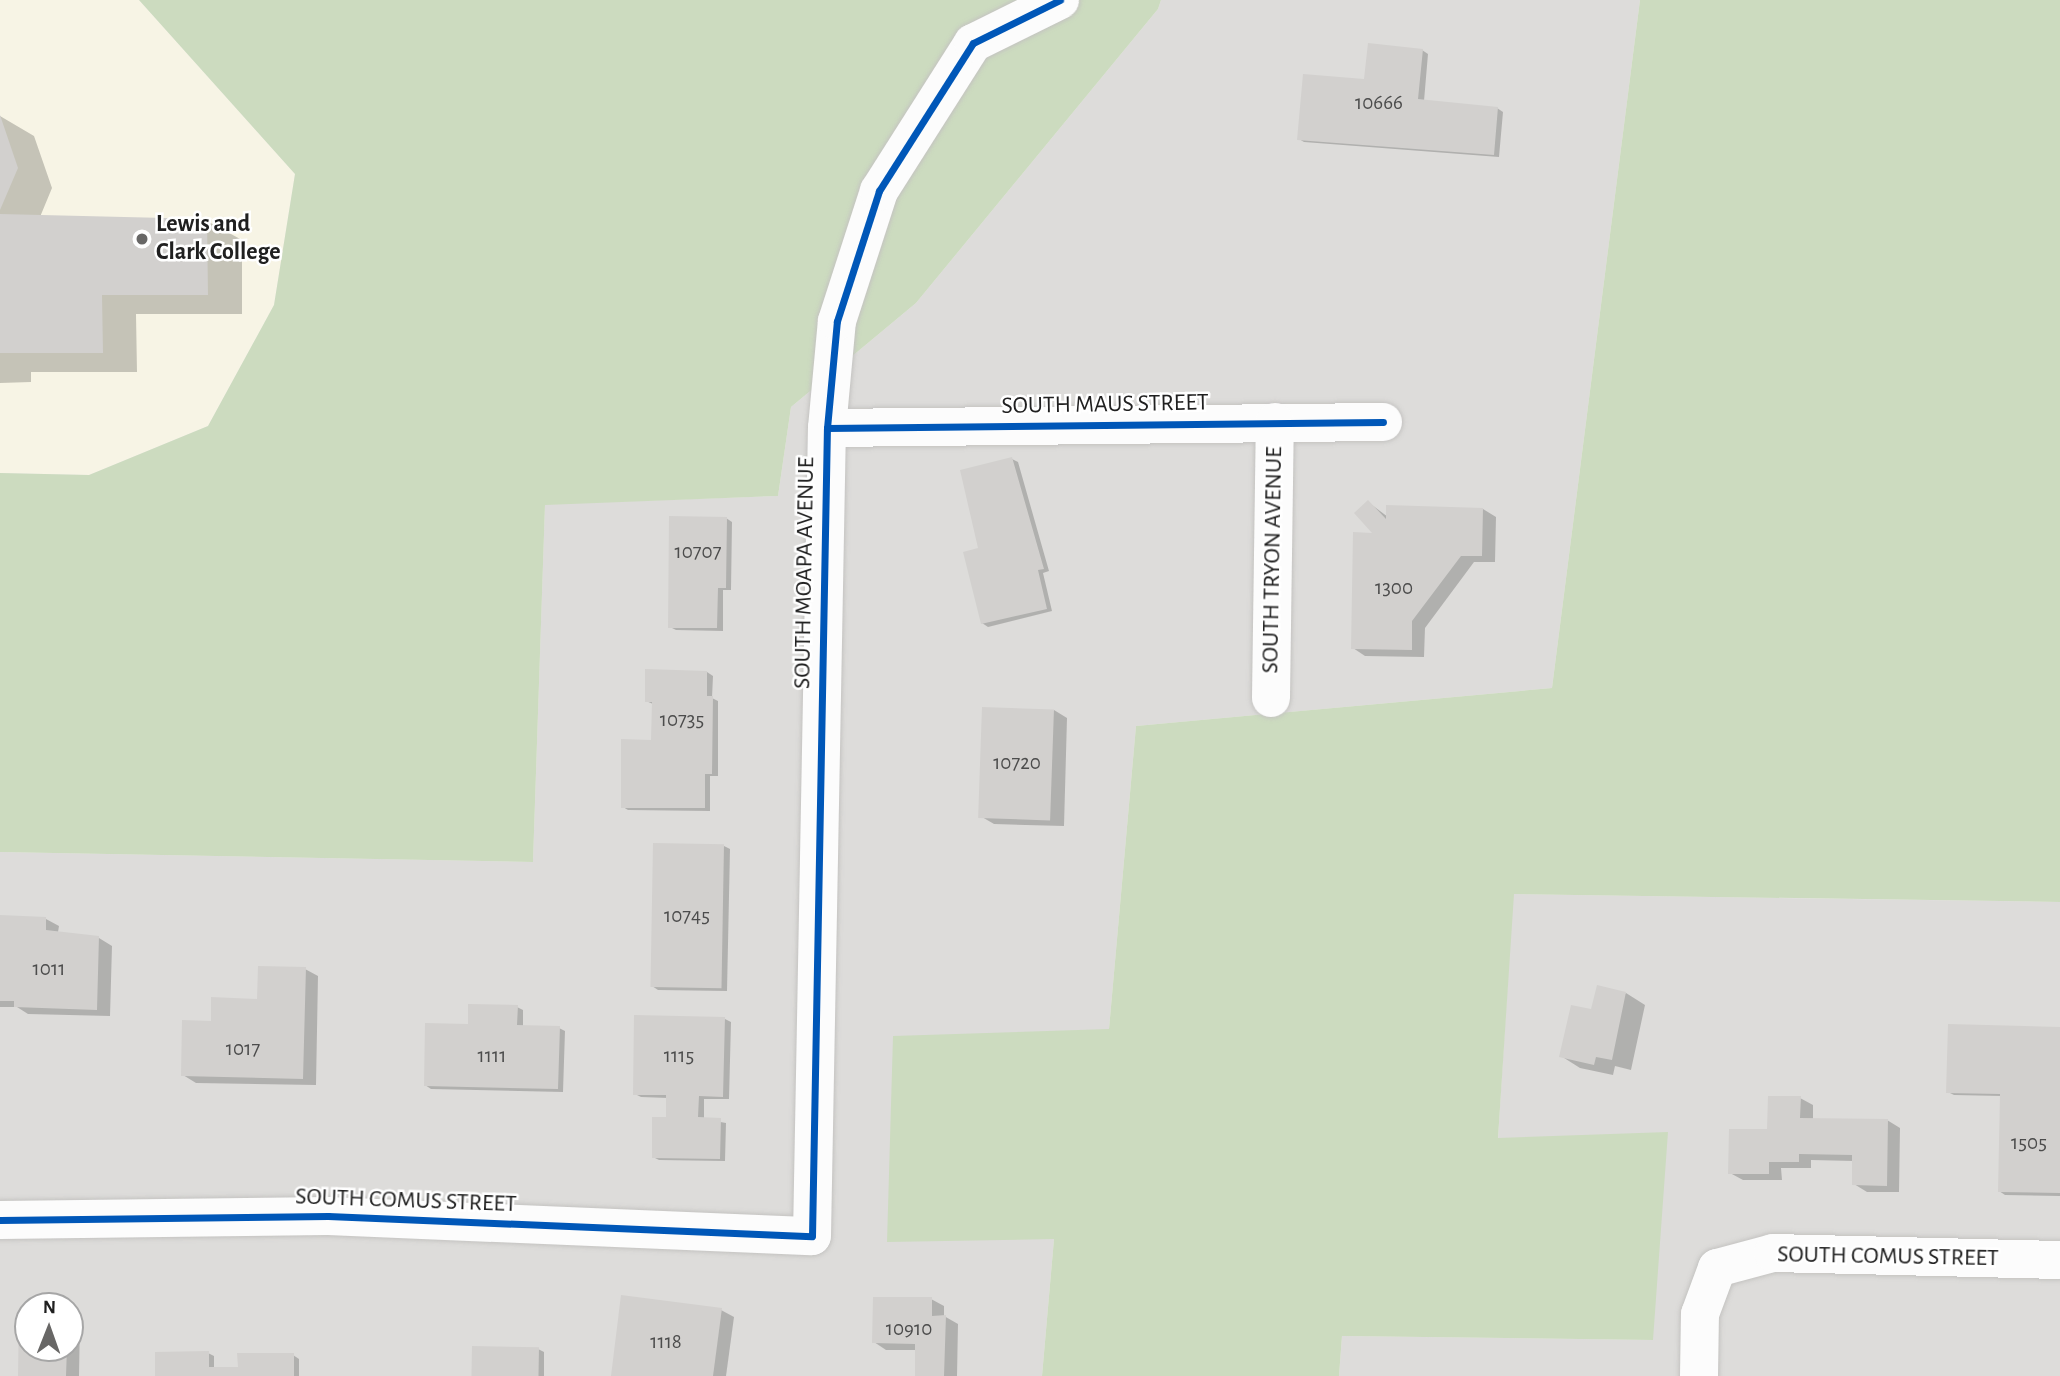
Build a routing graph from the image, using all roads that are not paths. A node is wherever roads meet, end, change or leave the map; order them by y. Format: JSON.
{"nodes":[{"id":1,"x":1060,"y":0,"type":"edge"},
{"id":2,"x":1275,"y":422,"type":"junction"},
{"id":3,"x":1383,"y":422,"type":"dead end"},
{"id":4,"x":827,"y":428,"type":"junction"},
{"id":5,"x":1271,"y":698,"type":"dead end"},
{"id":6,"x":0,"y":1220,"type":"edge"},
{"id":7,"x":812,"y":1236,"type":"joint"},
{"id":8,"x":2060,"y":1260,"type":"edge"},
{"id":9,"x":1699,"y":1376,"type":"edge"}],
"edges":[{"from":1,"to":4,"type":"street","name":"SOUTH MOAPA AVENUE"},
{"from":2,"to":3,"type":"street","name":"SOUTH MAUS STREET"},
{"from":2,"to":4,"type":"street","name":"SOUTH MAUS STREET"},
{"from":2,"to":5,"type":"street","name":"SOUTH TRYON AVENUE"},
{"from":4,"to":7,"type":"street","name":"SOUTH MOAPA AVENUE"},
{"from":6,"to":7,"type":"street","name":"SOUTH COMUS STREET"},
{"from":8,"to":9,"type":"street","name":"SOUTH COMUS STREET"}]}
